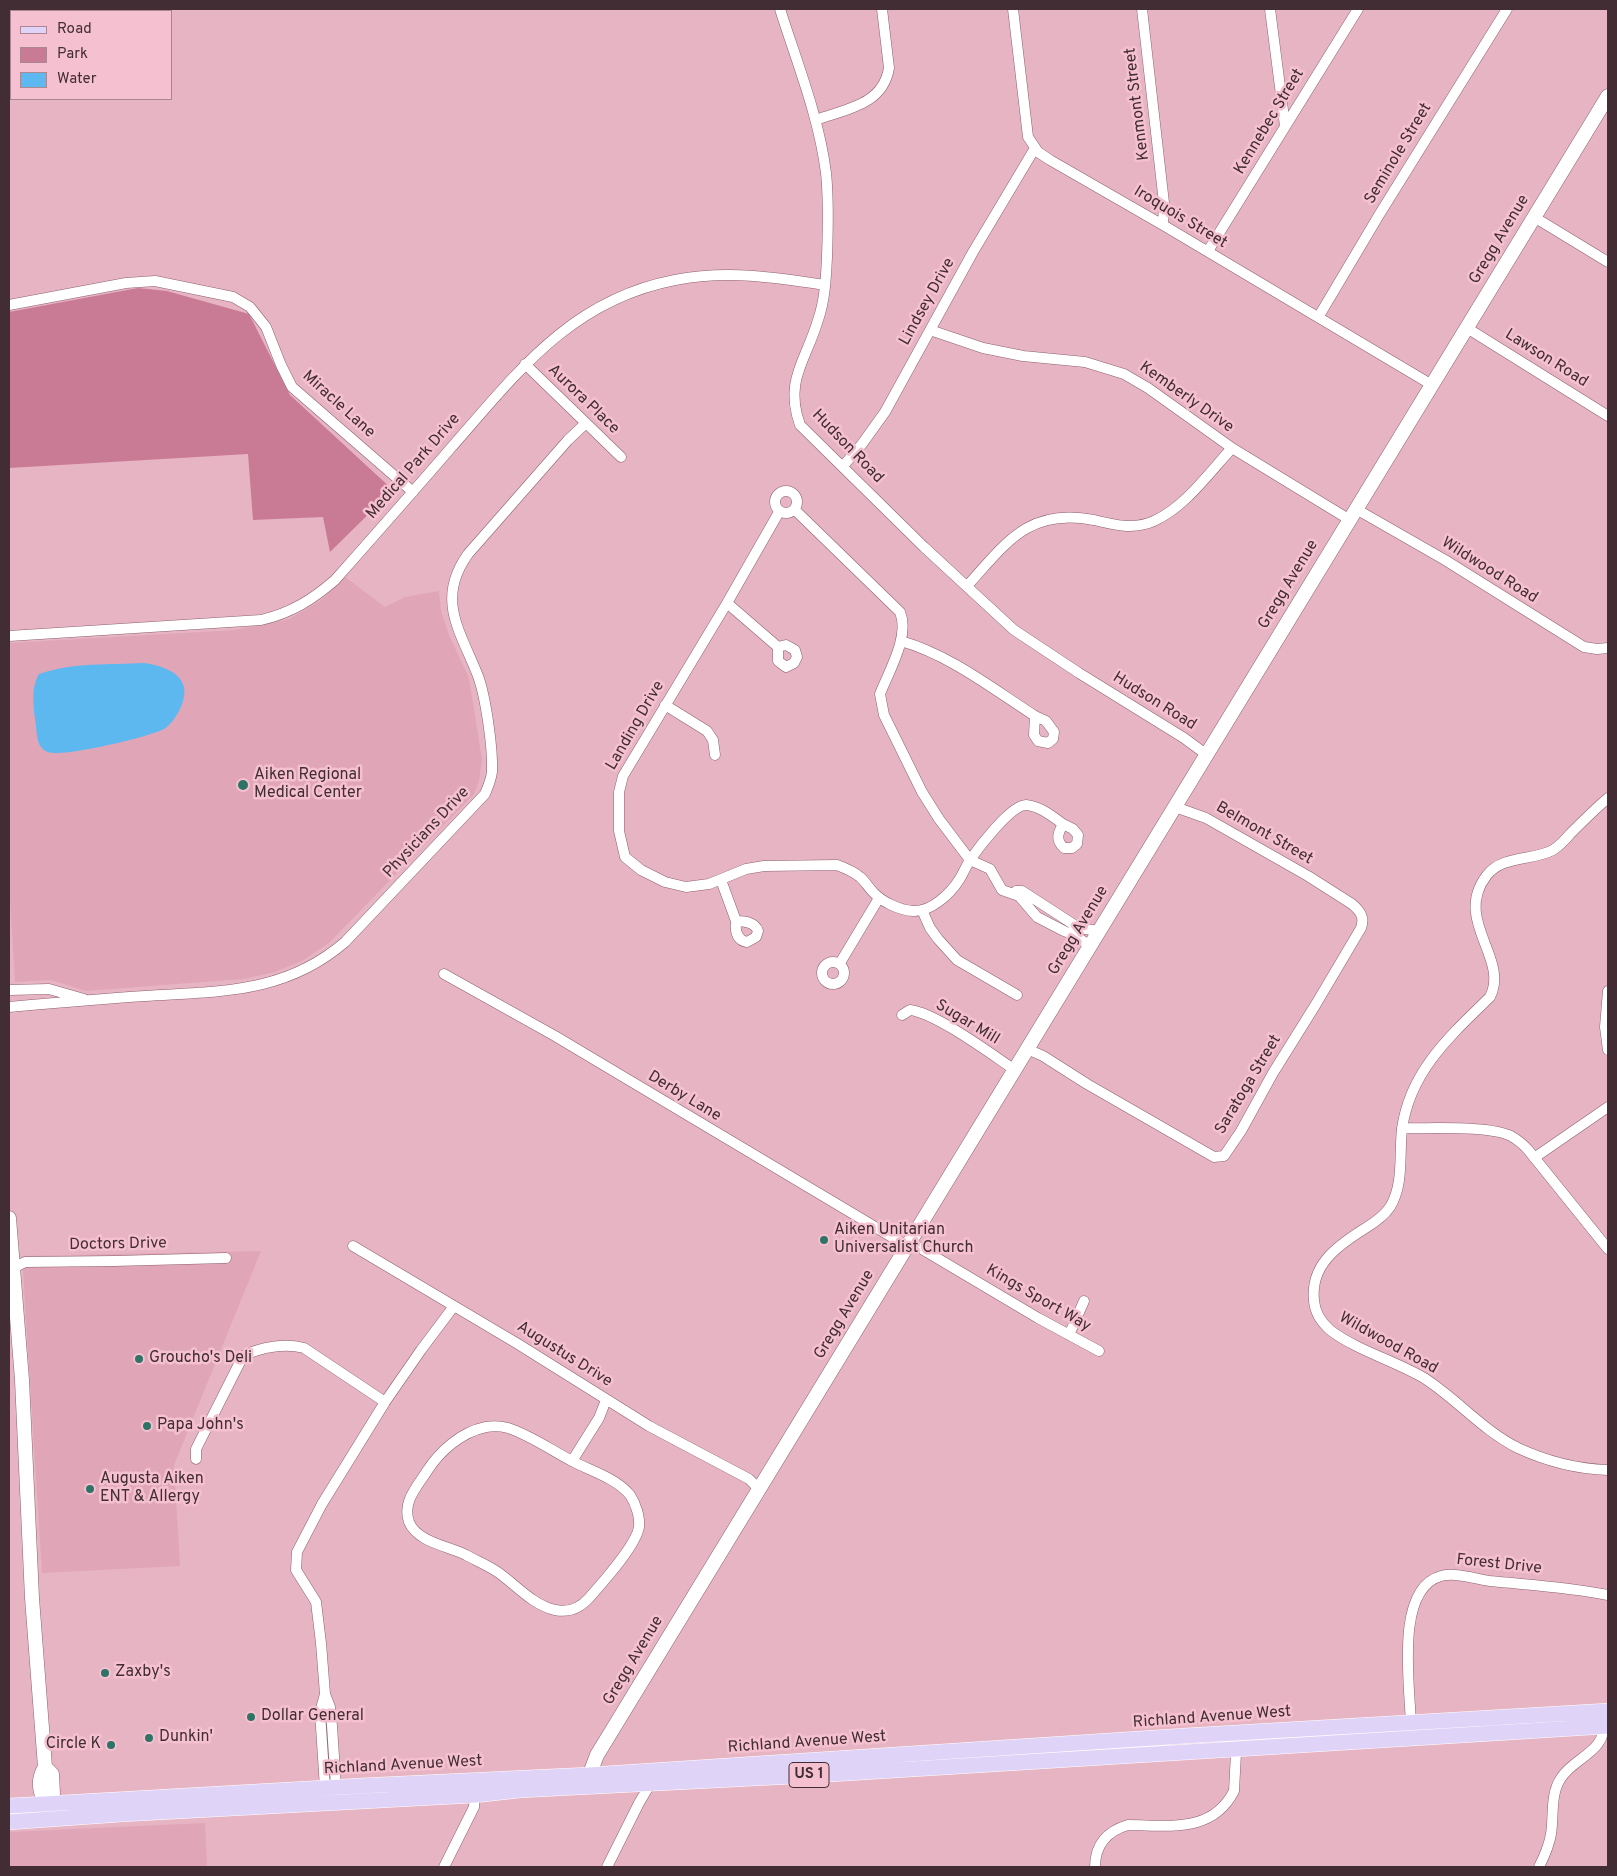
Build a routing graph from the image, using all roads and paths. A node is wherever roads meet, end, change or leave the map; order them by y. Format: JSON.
{"nodes":[{"id":1,"x":780,"y":9,"type":"edge"},
{"id":2,"x":882,"y":9,"type":"edge"},
{"id":3,"x":1013,"y":9,"type":"edge"},
{"id":4,"x":1142,"y":9,"type":"edge"},
{"id":5,"x":1270,"y":9,"type":"edge"},
{"id":6,"x":1358,"y":9,"type":"edge"},
{"id":7,"x":1507,"y":9,"type":"edge"},
{"id":8,"x":1606,"y":104,"type":"edge"},
{"id":9,"x":816,"y":120,"type":"junction"},
{"id":10,"x":1286,"y":126,"type":"junction"},
{"id":11,"x":1035,"y":148,"type":"junction"},
{"id":12,"x":1534,"y":218,"type":"junction"},
{"id":13,"x":1163,"y":225,"type":"junction"},
{"id":14,"x":1208,"y":252,"type":"junction"},
{"id":15,"x":1608,"y":262,"type":"edge"},
{"id":16,"x":825,"y":285,"type":"junction"},
{"id":17,"x":9,"y":306,"type":"edge"},
{"id":18,"x":1319,"y":316,"type":"junction"},
{"id":19,"x":1467,"y":328,"type":"junction"},
{"id":20,"x":930,"y":330,"type":"junction"},
{"id":21,"x":525,"y":364,"type":"junction"},
{"id":22,"x":1432,"y":385,"type":"junction"},
{"id":23,"x":1608,"y":416,"type":"edge"},
{"id":24,"x":586,"y":423,"type":"junction"},
{"id":25,"x":1232,"y":448,"type":"junction"},
{"id":26,"x":621,"y":456,"type":"dead end"},
{"id":27,"x":843,"y":466,"type":"junction"},
{"id":28,"x":413,"y":492,"type":"junction"},
{"id":29,"x":795,"y":510,"type":"junction"},
{"id":30,"x":779,"y":512,"type":"junction"},
{"id":31,"x":1353,"y":514,"type":"junction"},
{"id":32,"x":967,"y":586,"type":"junction"},
{"id":33,"x":727,"y":603,"type":"junction"},
{"id":34,"x":9,"y":636,"type":"edge"},
{"id":35,"x":901,"y":642,"type":"junction"},
{"id":36,"x":778,"y":647,"type":"dead end"},
{"id":37,"x":1608,"y":648,"type":"edge"},
{"id":38,"x":665,"y":705,"type":"junction"},
{"id":39,"x":1035,"y":716,"type":"dead end"},
{"id":40,"x":715,"y":755,"type":"dead end"},
{"id":41,"x":1207,"y":755,"type":"junction"},
{"id":42,"x":1608,"y":798,"type":"edge"},
{"id":43,"x":1175,"y":807,"type":"junction"},
{"id":44,"x":1064,"y":824,"type":"dead end"},
{"id":45,"x":970,"y":860,"type":"junction"},
{"id":46,"x":721,"y":880,"type":"junction"},
{"id":47,"x":1002,"y":890,"type":"junction"},
{"id":48,"x":1335,"y":893,"type":"joint"},
{"id":49,"x":879,"y":898,"type":"junction"},
{"id":50,"x":922,"y":910,"type":"junction"},
{"id":51,"x":736,"y":921,"type":"dead end"},
{"id":52,"x":1099,"y":931,"type":"junction"},
{"id":53,"x":1090,"y":946,"type":"junction"},
{"id":54,"x":840,"y":963,"type":"dead end"},
{"id":55,"x":444,"y":974,"type":"dead end"},
{"id":56,"x":9,"y":990,"type":"edge"},
{"id":57,"x":1608,"y":991,"type":"edge"},
{"id":58,"x":1017,"y":995,"type":"dead end"},
{"id":59,"x":87,"y":1000,"type":"junction"},
{"id":60,"x":9,"y":1007,"type":"edge"},
{"id":61,"x":902,"y":1015,"type":"dead end"},
{"id":62,"x":1027,"y":1049,"type":"junction"},
{"id":63,"x":1608,"y":1050,"type":"edge"},
{"id":64,"x":1015,"y":1070,"type":"junction"},
{"id":65,"x":1608,"y":1107,"type":"edge"},
{"id":66,"x":1402,"y":1128,"type":"junction"},
{"id":67,"x":1534,"y":1158,"type":"junction"},
{"id":68,"x":9,"y":1218,"type":"edge"},
{"id":69,"x":1605,"y":1242,"type":"edge"},
{"id":70,"x":909,"y":1244,"type":"junction"},
{"id":71,"x":353,"y":1246,"type":"dead end"},
{"id":72,"x":1608,"y":1249,"type":"edge"},
{"id":73,"x":226,"y":1258,"type":"dead end"},
{"id":74,"x":10,"y":1270,"type":"edge"},
{"id":75,"x":11,"y":1286,"type":"edge"},
{"id":76,"x":1084,"y":1301,"type":"dead end"},
{"id":77,"x":454,"y":1306,"type":"junction"},
{"id":78,"x":1069,"y":1335,"type":"junction"},
{"id":79,"x":1099,"y":1351,"type":"dead end"},
{"id":80,"x":606,"y":1400,"type":"junction"},
{"id":81,"x":385,"y":1402,"type":"junction"},
{"id":82,"x":196,"y":1459,"type":"dead end"},
{"id":83,"x":572,"y":1461,"type":"junction"},
{"id":84,"x":1608,"y":1470,"type":"edge"},
{"id":85,"x":759,"y":1489,"type":"junction"},
{"id":86,"x":1608,"y":1595,"type":"edge"},
{"id":87,"x":1604,"y":1711,"type":"edge"},
{"id":88,"x":1606,"y":1726,"type":"edge"},
{"id":89,"x":1411,"y":1731,"type":"junction"},
{"id":90,"x":1237,"y":1741,"type":"junction"},
{"id":91,"x":652,"y":1776,"type":"junction"},
{"id":92,"x":587,"y":1781,"type":"junction"},
{"id":93,"x":331,"y":1788,"type":"junction"},
{"id":94,"x":474,"y":1788,"type":"junction"},
{"id":95,"x":9,"y":1806,"type":"edge"},
{"id":96,"x":45,"y":1812,"type":"junction"},
{"id":97,"x":9,"y":1822,"type":"edge"},
{"id":98,"x":444,"y":1867,"type":"edge"},
{"id":99,"x":607,"y":1867,"type":"edge"},
{"id":100,"x":1095,"y":1867,"type":"edge"},
{"id":101,"x":1539,"y":1867,"type":"edge"}],
"edges":[{"from":1,"to":9,"type":"street","name":"Hudson Road"},
{"from":2,"to":9,"type":"street"},
{"from":3,"to":11,"type":"street"},
{"from":4,"to":13,"type":"street","name":"Kenmont Street"},
{"from":5,"to":10,"type":"street"},
{"from":6,"to":10,"type":"street","name":"Kennebec Street"},
{"from":7,"to":18,"type":"street","name":"Seminole Street"},
{"from":8,"to":12,"type":"street","name":"Gregg Avenue"},
{"from":9,"to":16,"type":"street","name":"Hudson Road"},
{"from":10,"to":14,"type":"street","name":"Kennebec Street"},
{"from":11,"to":13,"type":"street","name":"Iroquois Street"},
{"from":11,"to":20,"type":"street","name":"Lindsey Drive"},
{"from":12,"to":15,"type":"street"},
{"from":12,"to":19,"type":"street","name":"Gregg Avenue"},
{"from":13,"to":14,"type":"street","name":"Iroquois Street"},
{"from":14,"to":18,"type":"street","name":"Iroquois Street"},
{"from":16,"to":21,"type":"street","name":"Medical Park Drive"},
{"from":16,"to":27,"type":"street","name":"Hudson Road"},
{"from":17,"to":28,"type":"street","name":"Miracle Lane"},
{"from":18,"to":22,"type":"street","name":"Iroquois Street"},
{"from":19,"to":22,"type":"street","name":"Gregg Avenue"},
{"from":19,"to":23,"type":"street","name":"Lawson Road"},
{"from":20,"to":25,"type":"street","name":"Kemberly Drive"},
{"from":20,"to":27,"type":"street","name":"Lindsey Drive"},
{"from":21,"to":24,"type":"street","name":"Aurora Place"},
{"from":21,"to":28,"type":"street","name":"Medical Park Drive"},
{"from":22,"to":31,"type":"street","name":"Gregg Avenue"},
{"from":24,"to":26,"type":"street","name":"Aurora Place"},
{"from":24,"to":59,"type":"street","name":"Physicians Drive"},
{"from":25,"to":31,"type":"street","name":"Kemberly Drive"},
{"from":25,"to":32,"type":"street"},
{"from":27,"to":32,"type":"street","name":"Hudson Road"},
{"from":28,"to":34,"type":"street","name":"Medical Park Drive"},
{"from":29,"to":30,"type":"street"},
{"from":29,"to":30,"type":"street","name":"Landing Drive"},
{"from":29,"to":35,"type":"street","name":"Landing Drive"},
{"from":30,"to":33,"type":"street","name":"Landing Drive"},
{"from":31,"to":37,"type":"street","name":"Wildwood Road"},
{"from":31,"to":41,"type":"street","name":"Gregg Avenue"},
{"from":32,"to":41,"type":"street","name":"Hudson Road"},
{"from":33,"to":36,"type":"street"},
{"from":33,"to":38,"type":"street","name":"Landing Drive"},
{"from":35,"to":39,"type":"street"},
{"from":35,"to":45,"type":"street","name":"Landing Drive"},
{"from":38,"to":40,"type":"street"},
{"from":38,"to":46,"type":"street","name":"Landing Drive"},
{"from":41,"to":43,"type":"street","name":"Gregg Avenue"},
{"from":42,"to":66,"type":"street","name":"Wildwood Road"},
{"from":43,"to":48,"type":"street","name":"Belmont Street"},
{"from":43,"to":52,"type":"street","name":"Gregg Avenue"},
{"from":44,"to":45,"type":"street"},
{"from":45,"to":47,"type":"street","name":"Landing Drive"},
{"from":45,"to":50,"type":"street"},
{"from":46,"to":49,"type":"street","name":"Landing Drive"},
{"from":46,"to":51,"type":"street"},
{"from":47,"to":52,"type":"street"},
{"from":47,"to":53,"type":"street"},
{"from":48,"to":62,"type":"street","name":"Saratoga Street"},
{"from":49,"to":50,"type":"street","name":"Landing Drive"},
{"from":49,"to":54,"type":"street"},
{"from":50,"to":58,"type":"street"},
{"from":52,"to":53,"type":"street","name":"Gregg Avenue"},
{"from":53,"to":62,"type":"street","name":"Gregg Avenue"},
{"from":55,"to":70,"type":"street","name":"Derby Lane"},
{"from":56,"to":59,"type":"street","name":"Physicians Drive"},
{"from":57,"to":63,"type":"street"},
{"from":59,"to":60,"type":"street","name":"Physicians Drive"},
{"from":61,"to":64,"type":"street","name":"Sugar Mill"},
{"from":62,"to":64,"type":"street","name":"Gregg Avenue"},
{"from":64,"to":70,"type":"street","name":"Gregg Avenue"},
{"from":65,"to":67,"type":"street"},
{"from":66,"to":67,"type":"street"},
{"from":66,"to":84,"type":"street","name":"Wildwood Road"},
{"from":67,"to":69,"type":"street"},
{"from":68,"to":74,"type":"street"},
{"from":69,"to":72,"type":"street"},
{"from":70,"to":78,"type":"street","name":"Kings Sport Way"},
{"from":70,"to":85,"type":"street","name":"Gregg Avenue"},
{"from":71,"to":77,"type":"street","name":"Augustus Drive"},
{"from":73,"to":74,"type":"street","name":"Doctors Drive"},
{"from":74,"to":75,"type":"street"},
{"from":75,"to":96,"type":"street"},
{"from":76,"to":78,"type":"street"},
{"from":77,"to":80,"type":"street","name":"Augustus Drive"},
{"from":77,"to":81,"type":"street"},
{"from":78,"to":79,"type":"street","name":"Kings Sport Way"},
{"from":80,"to":83,"type":"street"},
{"from":80,"to":85,"type":"street","name":"Augustus Drive"},
{"from":81,"to":82,"type":"street"},
{"from":81,"to":93,"type":"street"},
{"from":83,"to":83,"type":"street"},
{"from":85,"to":92,"type":"street","name":"Gregg Avenue"},
{"from":86,"to":89,"type":"street","name":"Forest Drive"},
{"from":87,"to":88,"type":"street"},
{"from":87,"to":89,"type":"main road","name":"Richland Avenue West","number":"US 1"},
{"from":88,"to":89,"type":"main road","name":"Richland Avenue West","number":"US 1"},
{"from":88,"to":101,"type":"street"},
{"from":89,"to":90,"type":"main road","name":"Richland Avenue West","number":"US 1"},
{"from":90,"to":91,"type":"main road","name":"Richland Avenue West","number":"US 1"},
{"from":90,"to":100,"type":"street"},
{"from":91,"to":92,"type":"main road","name":"Richland Avenue West","number":"US 1"},
{"from":91,"to":99,"type":"street"},
{"from":92,"to":94,"type":"main road","name":"Richland Avenue West","number":"US 1"},
{"from":93,"to":94,"type":"main road","name":"Richland Avenue West","number":"US 1"},
{"from":93,"to":96,"type":"main road","name":"Richland Avenue West","number":"US 1"},
{"from":94,"to":96,"type":"main road","name":"Richland Avenue West","number":"US 1"},
{"from":94,"to":98,"type":"street"},
{"from":95,"to":96,"type":"main road","name":"Richland Avenue West","number":"US 1"},
{"from":96,"to":97,"type":"main road","name":"Richland Avenue West","number":"US 1"}]}
